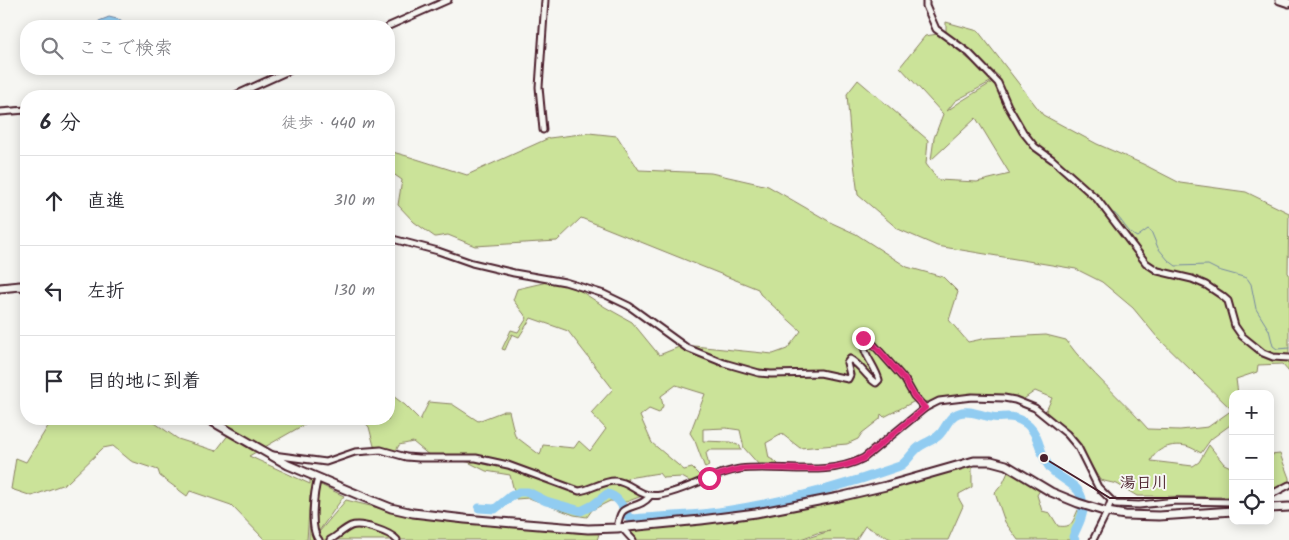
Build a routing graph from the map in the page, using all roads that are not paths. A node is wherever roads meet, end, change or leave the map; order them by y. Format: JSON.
{"nodes":[{"id":1,"x":448,"y":0,"type":"edge"},
{"id":2,"x":545,"y":0,"type":"edge"},
{"id":3,"x":926,"y":0,"type":"edge"},
{"id":4,"x":1280,"y":0,"type":"edge"},
{"id":5,"x":1289,"y":3,"type":"edge"},
{"id":6,"x":395,"y":23,"type":"edge"},
{"id":7,"x":280,"y":75,"type":"edge"},
{"id":8,"x":246,"y":90,"type":"edge"},
{"id":9,"x":20,"y":110,"type":"edge"},
{"id":10,"x":0,"y":112,"type":"edge"},
{"id":11,"x":543,"y":130,"type":"dead end"},
{"id":12,"x":395,"y":240,"type":"edge"},
{"id":13,"x":20,"y":286,"type":"edge"},
{"id":14,"x":0,"y":288,"type":"edge"},
{"id":15,"x":1289,"y":358,"type":"edge"},
{"id":16,"x":925,"y":408,"type":"junction"},
{"id":17,"x":219,"y":425,"type":"edge"},
{"id":18,"x":272,"y":455,"type":"junction"},
{"id":19,"x":318,"y":478,"type":"junction"},
{"id":20,"x":1289,"y":485,"type":"edge"},
{"id":21,"x":1274,"y":493,"type":"edge"},
{"id":22,"x":650,"y":496,"type":"junction"},
{"id":23,"x":1111,"y":501,"type":"junction"},
{"id":24,"x":1229,"y":502,"type":"edge"},
{"id":25,"x":1289,"y":507,"type":"edge"},
{"id":26,"x":1274,"y":508,"type":"edge"},
{"id":27,"x":1229,"y":511,"type":"edge"},
{"id":28,"x":1107,"y":512,"type":"junction"},
{"id":29,"x":620,"y":528,"type":"junction"},
{"id":30,"x":319,"y":540,"type":"edge"},
{"id":31,"x":330,"y":540,"type":"edge"},
{"id":32,"x":397,"y":540,"type":"edge"},
{"id":33,"x":633,"y":540,"type":"edge"},
{"id":34,"x":1093,"y":540,"type":"edge"}],
"edges":[{"from":1,"to":6,"type":"street"},
{"from":2,"to":11,"type":"street"},
{"from":3,"to":15,"type":"street"},
{"from":4,"to":5,"type":"street"},
{"from":7,"to":8,"type":"street"},
{"from":9,"to":10,"type":"street"},
{"from":12,"to":16,"type":"street"},
{"from":13,"to":14,"type":"street"},
{"from":16,"to":22,"type":"street"},
{"from":16,"to":23,"type":"street"},
{"from":17,"to":18,"type":"street"},
{"from":18,"to":19,"type":"street"},
{"from":18,"to":22,"type":"street"},
{"from":19,"to":29,"type":"street"},
{"from":19,"to":30,"type":"street"},
{"from":20,"to":21,"type":"street"},
{"from":22,"to":29,"type":"street"},
{"from":23,"to":24,"type":"street"},
{"from":23,"to":28,"type":"street"},
{"from":25,"to":26,"type":"street"},
{"from":27,"to":28,"type":"street"},
{"from":28,"to":29,"type":"street"},
{"from":28,"to":34,"type":"street"},
{"from":29,"to":33,"type":"street"},
{"from":31,"to":32,"type":"street"}]}
